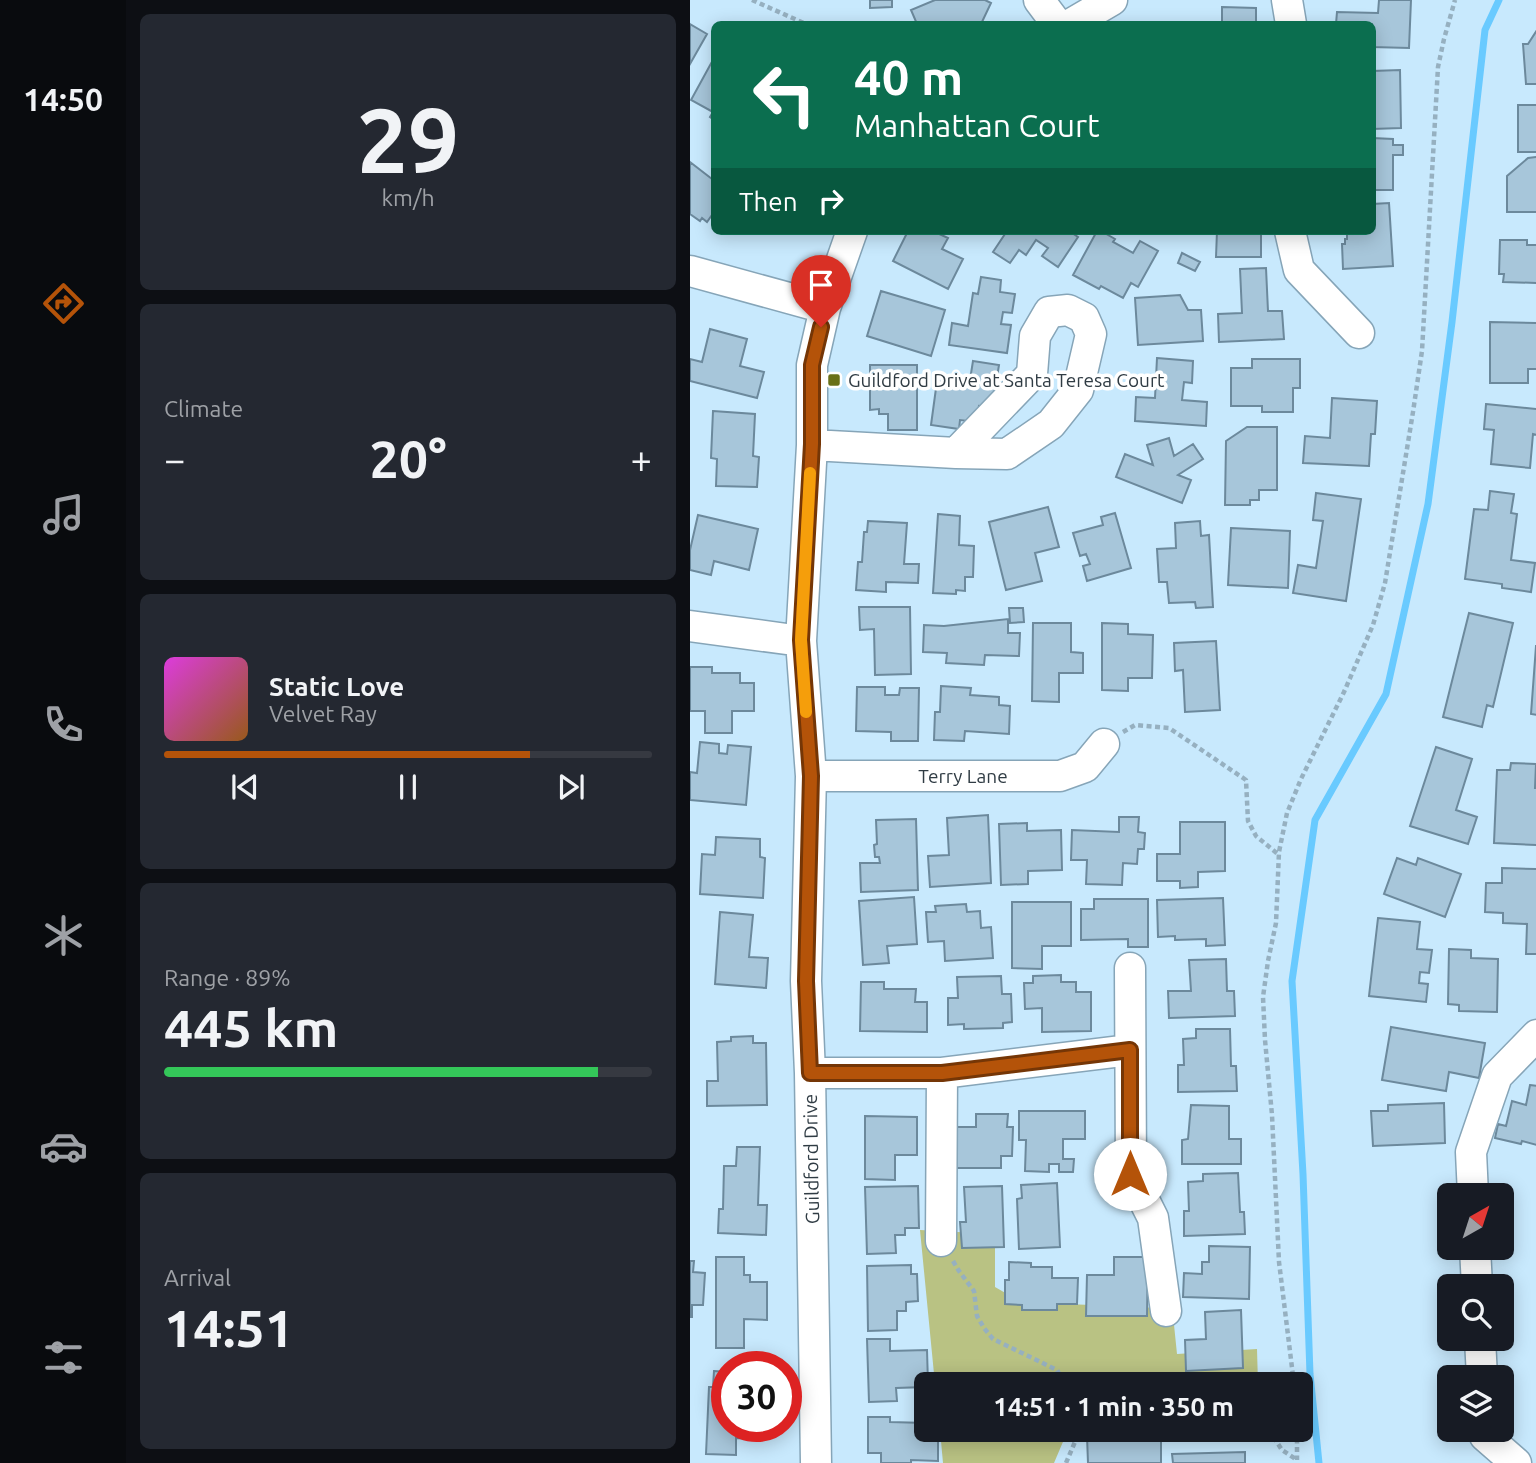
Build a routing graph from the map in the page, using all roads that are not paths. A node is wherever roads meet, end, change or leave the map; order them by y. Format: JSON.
{"nodes":[{"id":1,"x":1039,"y":0,"type":"edge"},
{"id":2,"x":1112,"y":0,"type":"edge"},
{"id":3,"x":1287,"y":0,"type":"edge"},
{"id":4,"x":1055,"y":21,"type":"edge"},
{"id":5,"x":1076,"y":21,"type":"edge"},
{"id":6,"x":1290,"y":21,"type":"edge"},
{"id":7,"x":851,"y":235,"type":"edge"},
{"id":8,"x":1291,"y":235,"type":"edge"},
{"id":9,"x":690,"y":271,"type":"edge"},
{"id":10,"x":825,"y":308,"type":"junction"},
{"id":11,"x":1359,"y":333,"type":"dead end"},
{"id":12,"x":812,"y":444,"type":"junction"},
{"id":13,"x":956,"y":453,"type":"junction"},
{"id":14,"x":690,"y":626,"type":"edge"},
{"id":15,"x":801,"y":640,"type":"junction"},
{"id":16,"x":1104,"y":744,"type":"road end"},
{"id":17,"x":811,"y":776,"type":"junction"},
{"id":18,"x":1130,"y":968,"type":"dead end"},
{"id":19,"x":1536,"y":1035,"type":"edge"},
{"id":20,"x":1130,"y":1050,"type":"junction"},
{"id":21,"x":810,"y":1073,"type":"junction"},
{"id":22,"x":942,"y":1073,"type":"junction"},
{"id":23,"x":1472,"y":1183,"type":"edge"},
{"id":24,"x":941,"y":1241,"type":"road end"},
{"id":25,"x":1166,"y":1311,"type":"dead end"},
{"id":26,"x":1491,"y":1442,"type":"edge"},
{"id":27,"x":816,"y":1463,"type":"edge"},
{"id":28,"x":1516,"y":1463,"type":"edge"}],
"edges":[{"from":1,"to":4,"type":"street"},
{"from":2,"to":5,"type":"street"},
{"from":3,"to":6,"type":"street"},
{"from":7,"to":10,"type":"street","name":"Guildford Drive"},
{"from":8,"to":11,"type":"street"},
{"from":9,"to":10,"type":"street"},
{"from":10,"to":12,"type":"street","name":"Guildford Drive"},
{"from":12,"to":13,"type":"street"},
{"from":12,"to":15,"type":"street","name":"Guildford Drive"},
{"from":13,"to":13,"type":"street"},
{"from":14,"to":15,"type":"street"},
{"from":15,"to":17,"type":"street","name":"Guildford Drive"},
{"from":16,"to":17,"type":"street","name":"Terry Lane"},
{"from":17,"to":21,"type":"street","name":"Guildford Drive"},
{"from":18,"to":20,"type":"street"},
{"from":19,"to":23,"type":"street"},
{"from":20,"to":22,"type":"street"},
{"from":20,"to":25,"type":"street"},
{"from":21,"to":22,"type":"street"},
{"from":21,"to":27,"type":"street","name":"Guildford Drive"},
{"from":22,"to":24,"type":"street"},
{"from":26,"to":28,"type":"street"}]}
